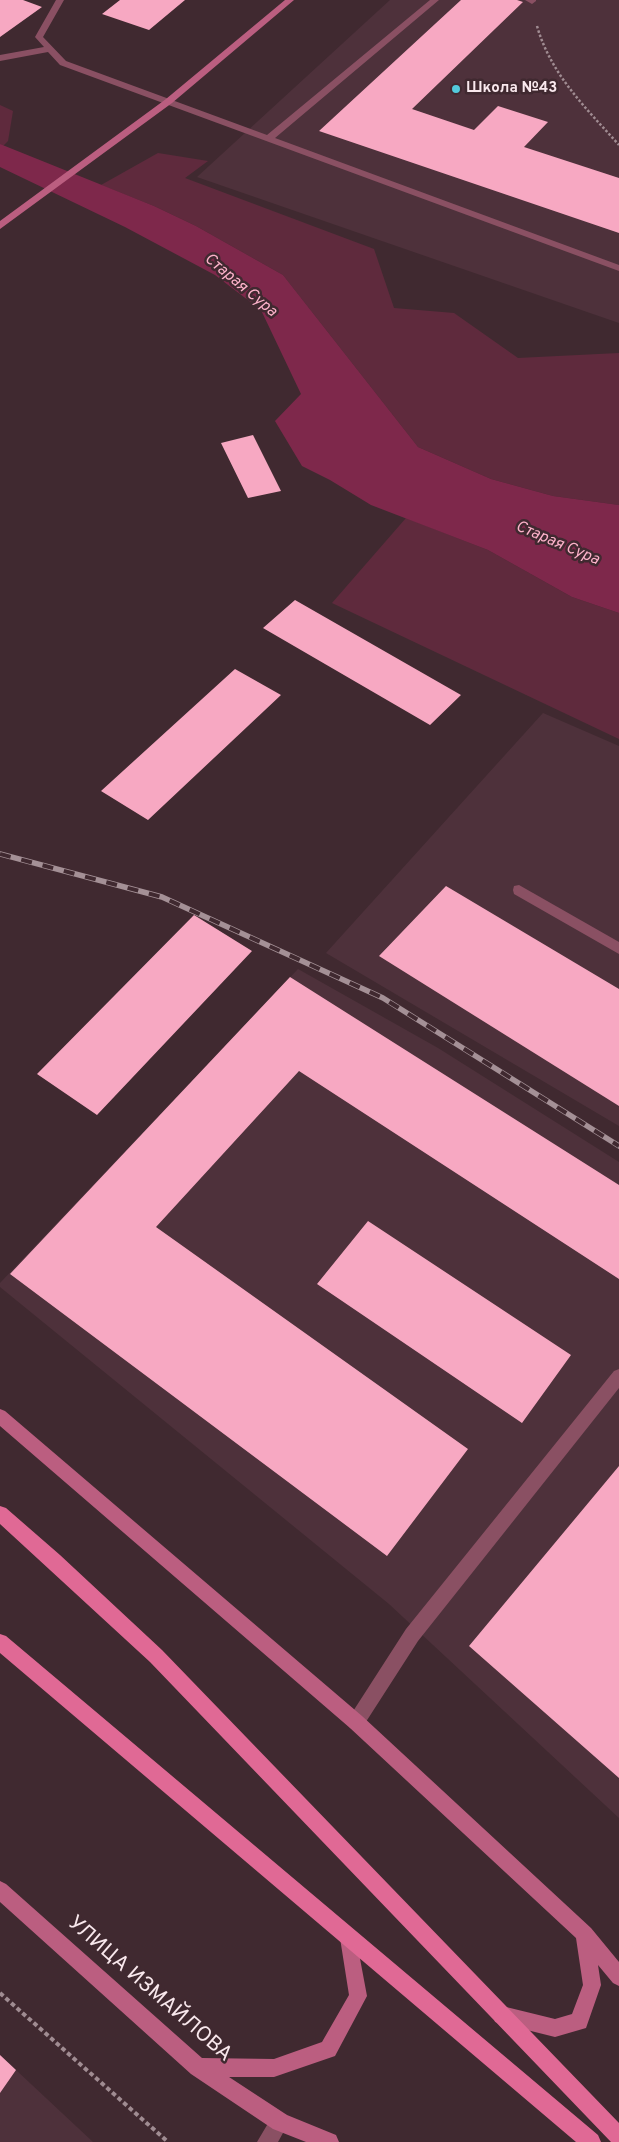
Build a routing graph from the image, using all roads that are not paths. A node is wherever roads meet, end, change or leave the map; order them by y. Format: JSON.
{"nodes":[{"id":1,"x":60,"y":0,"type":"edge"},
{"id":2,"x":290,"y":0,"type":"edge"},
{"id":3,"x":435,"y":0,"type":"edge"},
{"id":4,"x":50,"y":49,"type":"junction"},
{"id":5,"x":0,"y":58,"type":"edge"},
{"id":6,"x":169,"y":102,"type":"junction"},
{"id":7,"x":268,"y":139,"type":"junction"},
{"id":8,"x":0,"y":226,"type":"edge"},
{"id":9,"x":619,"y":268,"type":"edge"},
{"id":10,"x":520,"y":890,"type":"dead end"},
{"id":11,"x":619,"y":949,"type":"edge"},
{"id":12,"x":619,"y":1376,"type":"edge"},
{"id":13,"x":0,"y":1416,"type":"edge"},
{"id":14,"x":0,"y":1514,"type":"edge"},
{"id":15,"x":0,"y":1642,"type":"edge"},
{"id":16,"x":356,"y":1722,"type":"junction"},
{"id":17,"x":0,"y":1890,"type":"edge"},
{"id":18,"x":585,"y":1934,"type":"junction"},
{"id":19,"x":350,"y":1938,"type":"junction"},
{"id":20,"x":619,"y":1977,"type":"edge"},
{"id":21,"x":502,"y":2015,"type":"junction"},
{"id":22,"x":198,"y":2066,"type":"junction"},
{"id":23,"x":280,"y":2122,"type":"junction"},
{"id":24,"x":619,"y":2137,"type":"edge"},
{"id":25,"x":267,"y":2142,"type":"edge"},
{"id":26,"x":329,"y":2142,"type":"edge"},
{"id":27,"x":591,"y":2142,"type":"edge"}],
"edges":[{"from":1,"to":4,"type":"street"},
{"from":2,"to":6,"type":"main road"},
{"from":3,"to":7,"type":"street"},
{"from":4,"to":5,"type":"street"},
{"from":4,"to":6,"type":"street"},
{"from":6,"to":7,"type":"street"},
{"from":6,"to":8,"type":"main road"},
{"from":7,"to":9,"type":"street"},
{"from":10,"to":11,"type":"street"},
{"from":12,"to":16,"type":"street"},
{"from":13,"to":16,"type":"main road"},
{"from":14,"to":21,"type":"main road"},
{"from":15,"to":19,"type":"main road"},
{"from":16,"to":18,"type":"main road"},
{"from":17,"to":22,"type":"main road","name":"УЛИЦА ИЗМАЙЛОВА"},
{"from":18,"to":20,"type":"main road"},
{"from":18,"to":21,"type":"main road"},
{"from":19,"to":22,"type":"main road"},
{"from":19,"to":27,"type":"main road"},
{"from":21,"to":24,"type":"main road"},
{"from":22,"to":23,"type":"main road","name":"УЛИЦА ИЗМАЙЛОВА"},
{"from":23,"to":25,"type":"street"},
{"from":23,"to":26,"type":"main road","name":"УЛИЦА ИЗМАЙЛОВА"}]}
